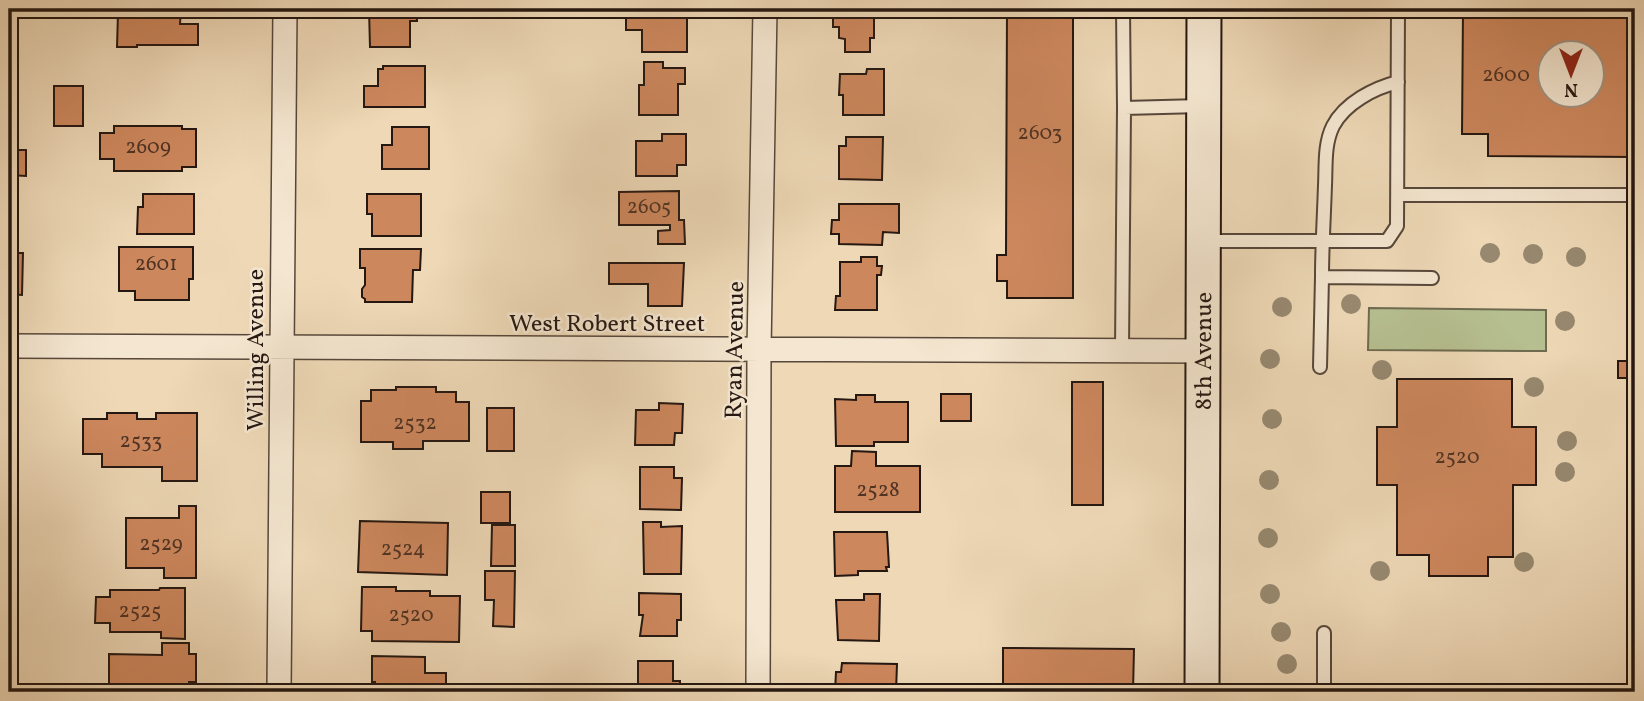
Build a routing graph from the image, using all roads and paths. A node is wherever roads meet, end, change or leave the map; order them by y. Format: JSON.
{"nodes":[{"id":1,"x":285,"y":9,"type":"edge"},
{"id":2,"x":765,"y":9,"type":"edge"},
{"id":3,"x":1123,"y":9,"type":"edge"},
{"id":4,"x":1205,"y":9,"type":"edge"},
{"id":5,"x":1398,"y":9,"type":"edge"},
{"id":6,"x":1398,"y":82,"type":"junction"},
{"id":7,"x":1205,"y":106,"type":"junction"},
{"id":8,"x":1124,"y":108,"type":"junction"},
{"id":9,"x":1398,"y":195,"type":"junction"},
{"id":10,"x":1635,"y":195,"type":"edge"},
{"id":11,"x":1205,"y":241,"type":"junction"},
{"id":12,"x":1322,"y":241,"type":"junction"},
{"id":13,"x":1322,"y":277,"type":"junction"},
{"id":14,"x":1432,"y":278,"type":"dead end"},
{"id":15,"x":9,"y":346,"type":"edge"},
{"id":16,"x":281,"y":347,"type":"junction"},
{"id":17,"x":759,"y":350,"type":"junction"},
{"id":18,"x":1122,"y":351,"type":"junction"},
{"id":19,"x":1205,"y":351,"type":"junction"},
{"id":20,"x":1320,"y":367,"type":"dead end"},
{"id":21,"x":1325,"y":634,"type":"dead end"},
{"id":22,"x":279,"y":692,"type":"edge"},
{"id":23,"x":758,"y":692,"type":"edge"},
{"id":24,"x":1202,"y":692,"type":"edge"},
{"id":25,"x":1325,"y":692,"type":"edge"}],
"edges":[{"from":1,"to":16,"type":"street","name":"Willing Avenue"},
{"from":2,"to":17,"type":"street","name":"Ryan Avenue"},
{"from":3,"to":8,"type":"lane"},
{"from":4,"to":7,"type":"main road","name":"8th Avenue"},
{"from":5,"to":6,"type":"lane"},
{"from":6,"to":9,"type":"lane"},
{"from":6,"to":12,"type":"lane"},
{"from":7,"to":8,"type":"lane"},
{"from":7,"to":11,"type":"main road","name":"8th Avenue"},
{"from":8,"to":18,"type":"lane"},
{"from":9,"to":10,"type":"lane"},
{"from":9,"to":12,"type":"lane"},
{"from":11,"to":12,"type":"lane"},
{"from":11,"to":19,"type":"main road","name":"8th Avenue"},
{"from":12,"to":13,"type":"lane"},
{"from":13,"to":14,"type":"lane"},
{"from":13,"to":20,"type":"lane"},
{"from":15,"to":16,"type":"street","name":"West Robert Street"},
{"from":16,"to":17,"type":"street","name":"West Robert Street"},
{"from":16,"to":22,"type":"street","name":"Willing Avenue"},
{"from":17,"to":18,"type":"street","name":"West Robert Street"},
{"from":17,"to":23,"type":"street","name":"Ryan Avenue"},
{"from":18,"to":19,"type":"street","name":"West Robert Street"},
{"from":19,"to":24,"type":"main road","name":"8th Avenue"},
{"from":21,"to":25,"type":"lane"}]}
